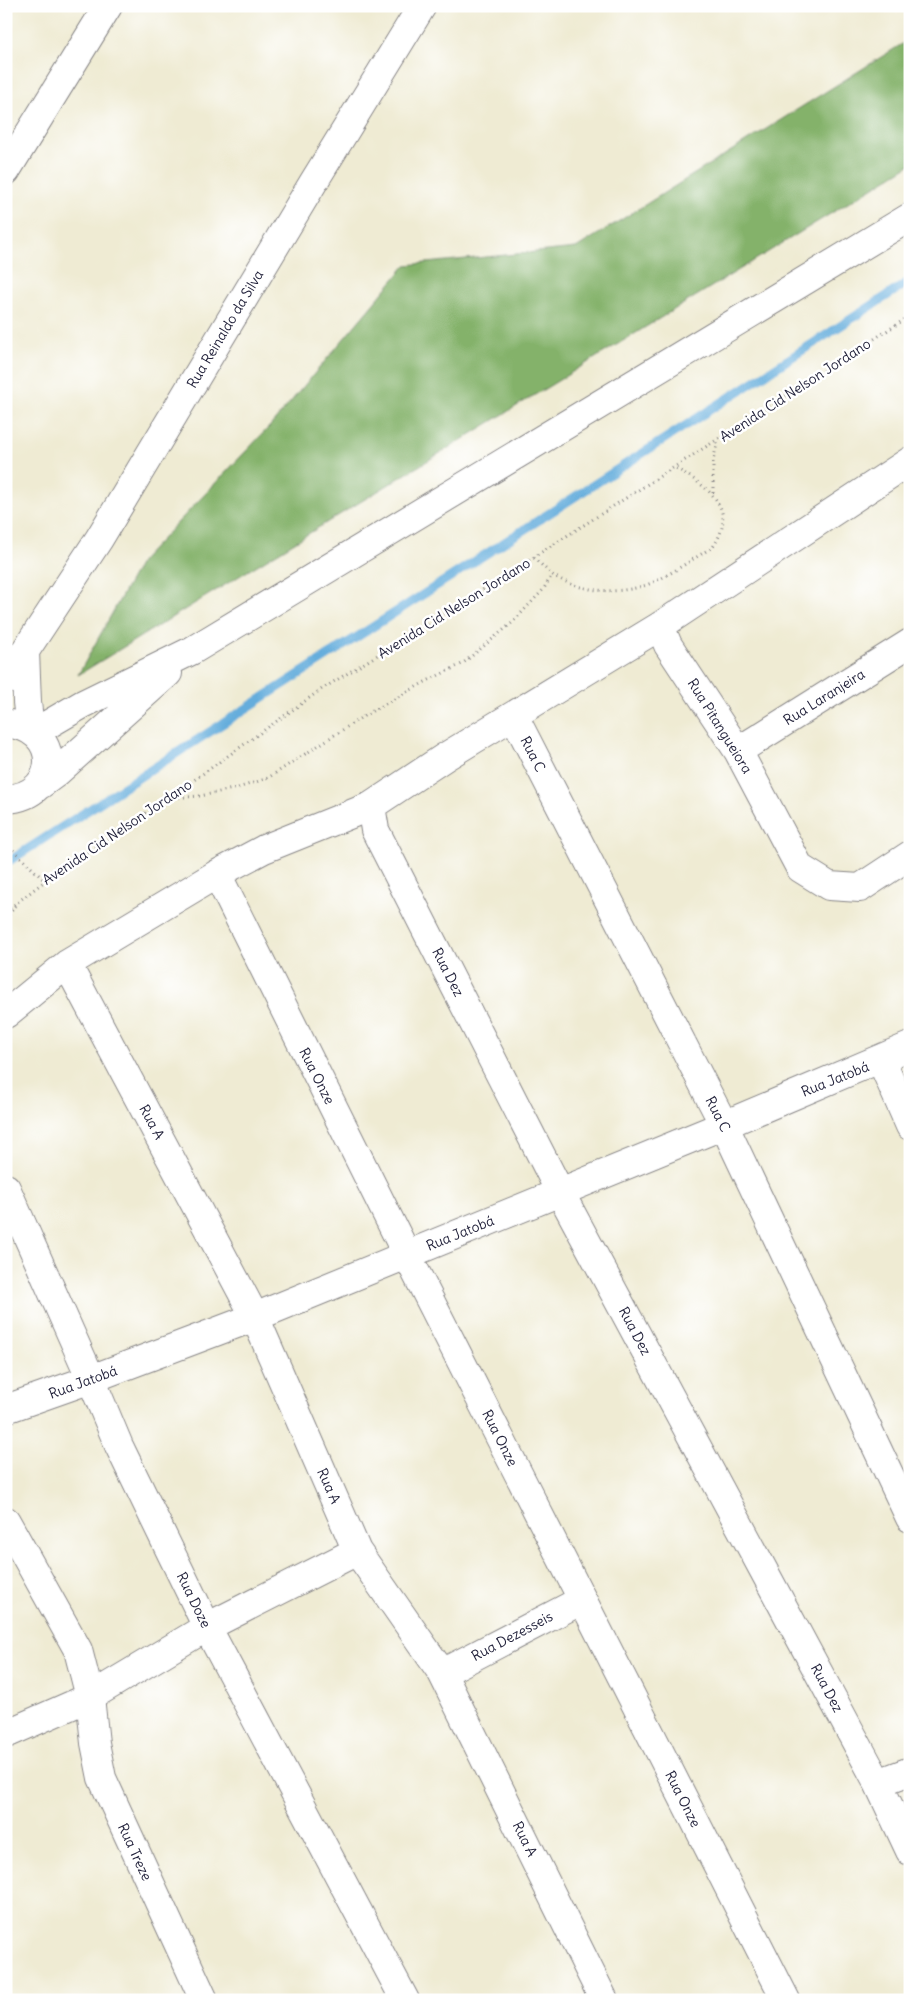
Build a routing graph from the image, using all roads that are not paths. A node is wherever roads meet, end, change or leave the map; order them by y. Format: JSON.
{"nodes":[{"id":1,"x":108,"y":6,"type":"edge"},
{"id":2,"x":419,"y":7,"type":"edge"},
{"id":3,"x":6,"y":171,"type":"edge"},
{"id":4,"x":910,"y":216,"type":"edge"},
{"id":5,"x":910,"y":461,"type":"edge"},
{"id":6,"x":660,"y":626,"type":"junction"},
{"id":7,"x":910,"y":643,"type":"edge"},
{"id":8,"x":193,"y":650,"type":"junction"},
{"id":9,"x":25,"y":651,"type":"junction"},
{"id":10,"x":6,"y":680,"type":"edge"},
{"id":11,"x":514,"y":716,"type":"junction"},
{"id":12,"x":24,"y":728,"type":"edge"},
{"id":13,"x":738,"y":751,"type":"junction"},
{"id":14,"x":18,"y":797,"type":"edge"},
{"id":15,"x":371,"y":806,"type":"junction"},
{"id":16,"x":910,"y":855,"type":"edge"},
{"id":17,"x":217,"y":874,"type":"junction"},
{"id":18,"x":67,"y":964,"type":"junction"},
{"id":19,"x":6,"y":1014,"type":"edge"},
{"id":20,"x":910,"y":1046,"type":"edge"},
{"id":21,"x":881,"y":1060,"type":"junction"},
{"id":22,"x":724,"y":1125,"type":"junction"},
{"id":23,"x":910,"y":1126,"type":"edge"},
{"id":24,"x":6,"y":1188,"type":"edge"},
{"id":25,"x":560,"y":1192,"type":"junction"},
{"id":26,"x":407,"y":1255,"type":"junction"},
{"id":27,"x":255,"y":1317,"type":"junction"},
{"id":28,"x":91,"y":1379,"type":"junction"},
{"id":29,"x":6,"y":1409,"type":"edge"},
{"id":30,"x":910,"y":1518,"type":"edge"},
{"id":31,"x":6,"y":1521,"type":"edge"},
{"id":32,"x":358,"y":1551,"type":"junction"},
{"id":33,"x":582,"y":1600,"type":"junction"},
{"id":34,"x":207,"y":1627,"type":"junction"},
{"id":35,"x":442,"y":1673,"type":"junction"},
{"id":36,"x":90,"y":1696,"type":"junction"},
{"id":37,"x":6,"y":1734,"type":"edge"},
{"id":38,"x":910,"y":1771,"type":"edge"},
{"id":39,"x":878,"y":1783,"type":"junction"},
{"id":40,"x":910,"y":1851,"type":"edge"},
{"id":41,"x":204,"y":2000,"type":"edge"},
{"id":42,"x":405,"y":2000,"type":"edge"},
{"id":43,"x":604,"y":2000,"type":"edge"},
{"id":44,"x":786,"y":2000,"type":"edge"}],
"edges":[{"from":1,"to":3,"type":"street"},
{"from":2,"to":9,"type":"street","name":"Rua Reinaldo da Silva"},
{"from":4,"to":8,"type":"street"},
{"from":5,"to":6,"type":"street"},
{"from":6,"to":11,"type":"street"},
{"from":6,"to":13,"type":"street","name":"Rua Pitangueiora"},
{"from":7,"to":13,"type":"street","name":"Rua Laranjeira"},
{"from":8,"to":12,"type":"street"},
{"from":8,"to":14,"type":"street"},
{"from":9,"to":10,"type":"street","name":"Rua Reinaldo da Silva"},
{"from":9,"to":12,"type":"street"},
{"from":11,"to":15,"type":"street"},
{"from":11,"to":22,"type":"street","name":"Rua C"},
{"from":12,"to":14,"type":"street"},
{"from":13,"to":16,"type":"street","name":"Rua Pitangueiora"},
{"from":15,"to":17,"type":"street"},
{"from":15,"to":25,"type":"street","name":"Rua Dez"},
{"from":17,"to":18,"type":"street"},
{"from":17,"to":26,"type":"street","name":"Rua Onze"},
{"from":18,"to":19,"type":"street"},
{"from":18,"to":27,"type":"street","name":"Rua A"},
{"from":20,"to":21,"type":"street","name":"Rua Jatobá"},
{"from":21,"to":22,"type":"street","name":"Rua Jatobá"},
{"from":21,"to":23,"type":"street"},
{"from":22,"to":25,"type":"street","name":"Rua Jatobá"},
{"from":22,"to":30,"type":"street","name":"Rua C"},
{"from":24,"to":28,"type":"street","name":"Rua Doze"},
{"from":25,"to":26,"type":"street","name":"Rua Jatobá"},
{"from":25,"to":39,"type":"street","name":"Rua Dez"},
{"from":26,"to":27,"type":"street","name":"Rua Jatobá"},
{"from":26,"to":33,"type":"street","name":"Rua Onze"},
{"from":27,"to":28,"type":"street","name":"Rua Jatobá"},
{"from":27,"to":32,"type":"street","name":"Rua A"},
{"from":28,"to":29,"type":"street","name":"Rua Jatobá"},
{"from":28,"to":34,"type":"street","name":"Rua Doze"},
{"from":31,"to":36,"type":"street","name":"Rua Treze"},
{"from":32,"to":34,"type":"street"},
{"from":32,"to":35,"type":"street","name":"Rua A"},
{"from":33,"to":35,"type":"street","name":"Rua Dezesseis"},
{"from":33,"to":44,"type":"street","name":"Rua Onze"},
{"from":34,"to":36,"type":"street"},
{"from":34,"to":42,"type":"street","name":"Rua Doze"},
{"from":35,"to":43,"type":"street","name":"Rua A"},
{"from":36,"to":37,"type":"street"},
{"from":36,"to":41,"type":"street","name":"Rua Treze"},
{"from":38,"to":39,"type":"street"},
{"from":39,"to":40,"type":"street","name":"Rua Dez"}]}
